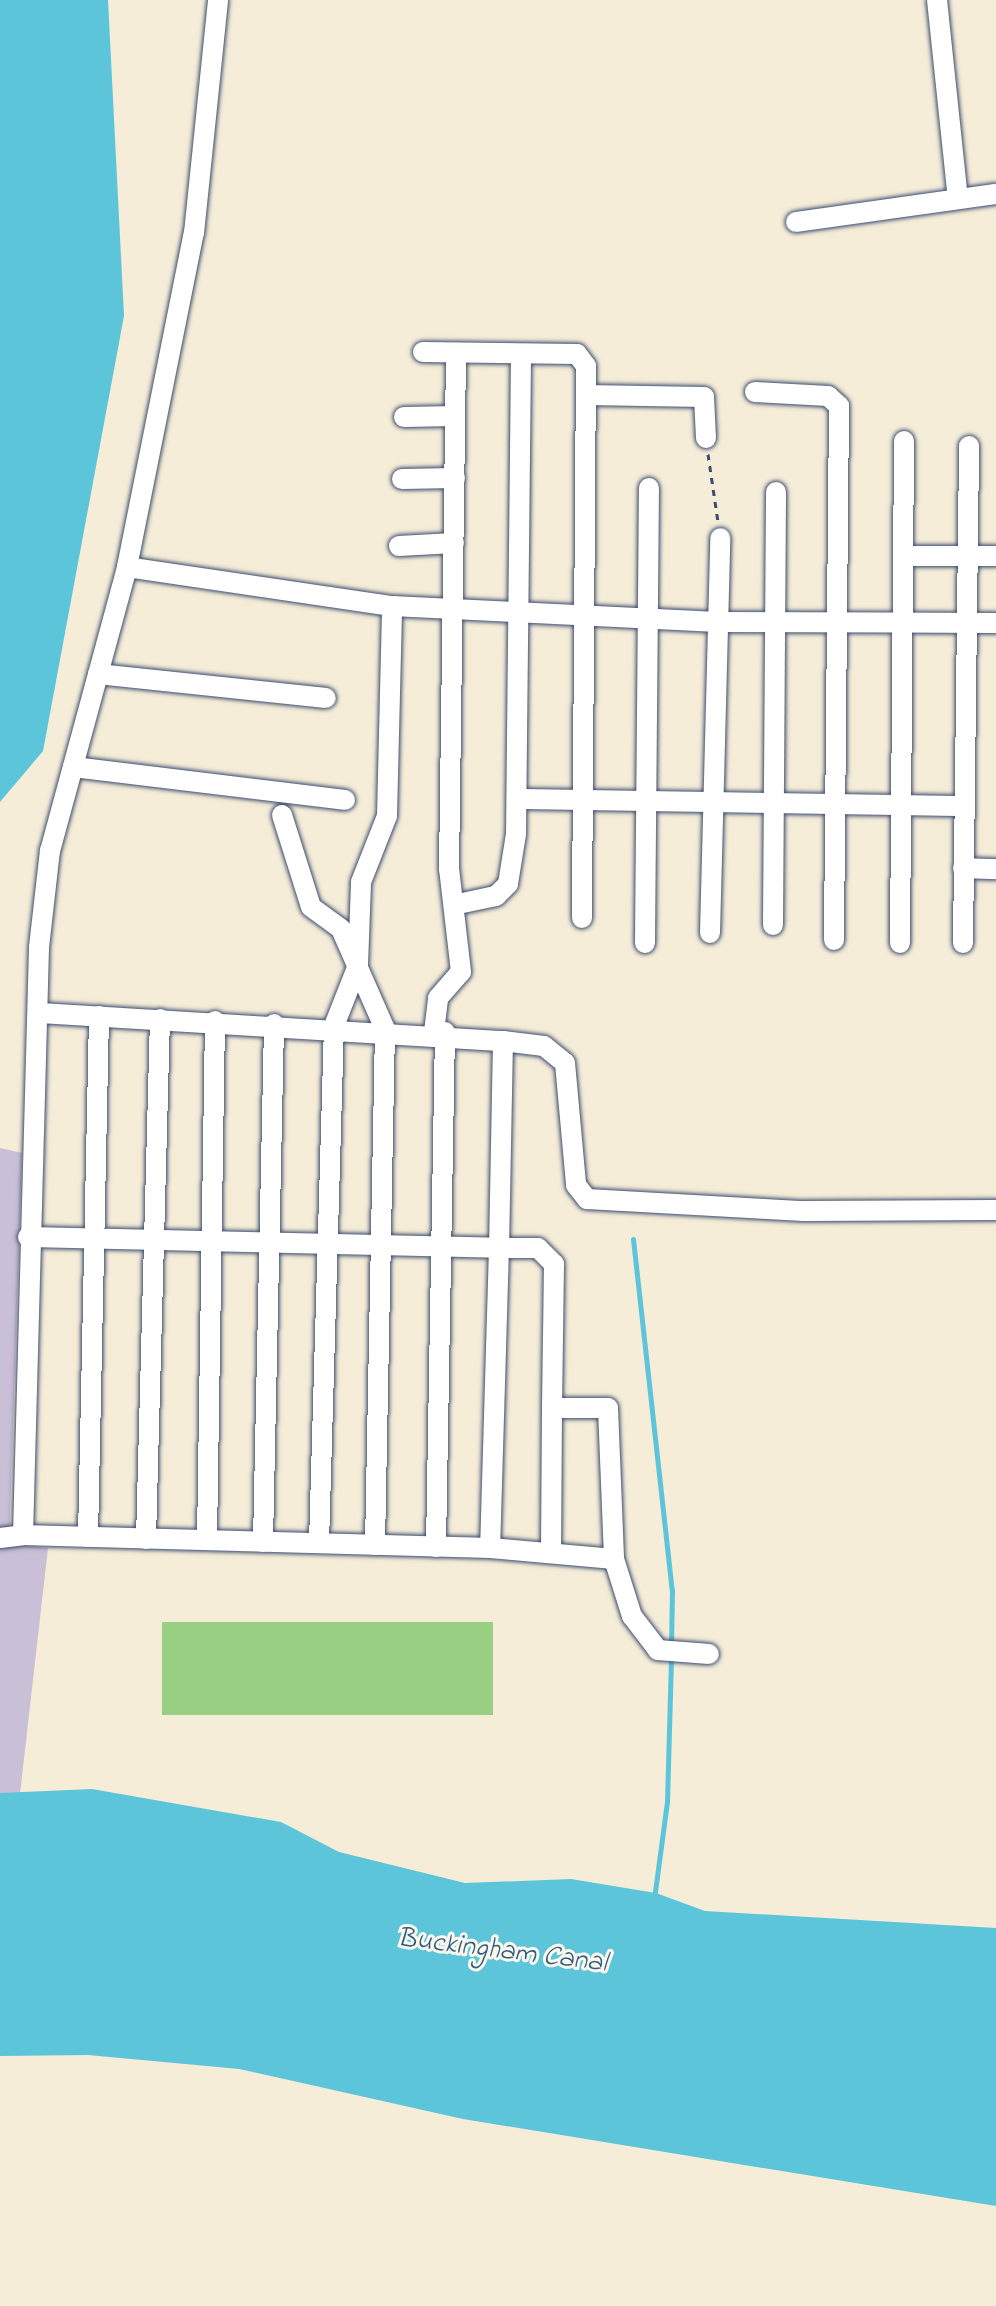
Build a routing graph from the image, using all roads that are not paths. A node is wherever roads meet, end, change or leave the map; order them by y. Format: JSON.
{"nodes":[{"id":1,"x":218,"y":0,"type":"edge"},
{"id":2,"x":937,"y":0,"type":"edge"},
{"id":3,"x":996,"y":194,"type":"edge"},
{"id":4,"x":958,"y":199,"type":"junction"},
{"id":5,"x":796,"y":222,"type":"dead end"},
{"id":6,"x":423,"y":352,"type":"dead end"},
{"id":7,"x":456,"y":353,"type":"junction"},
{"id":8,"x":521,"y":354,"type":"junction"},
{"id":9,"x":755,"y":392,"type":"dead end"},
{"id":10,"x":586,"y":395,"type":"junction"},
{"id":11,"x":455,"y":416,"type":"junction"},
{"id":12,"x":404,"y":417,"type":"dead end"},
{"id":13,"x":706,"y":438,"type":"road end"},
{"id":14,"x":904,"y":441,"type":"dead end"},
{"id":15,"x":969,"y":446,"type":"dead end"},
{"id":16,"x":455,"y":478,"type":"junction"},
{"id":17,"x":402,"y":479,"type":"dead end"},
{"id":18,"x":649,"y":488,"type":"dead end"},
{"id":19,"x":776,"y":492,"type":"dead end"},
{"id":20,"x":720,"y":538,"type":"road end"},
{"id":21,"x":454,"y":543,"type":"junction"},
{"id":22,"x":399,"y":546,"type":"dead end"},
{"id":23,"x":971,"y":555,"type":"junction"},
{"id":24,"x":903,"y":556,"type":"junction"},
{"id":25,"x":996,"y":556,"type":"edge"},
{"id":26,"x":127,"y":567,"type":"junction"},
{"id":27,"x":392,"y":606,"type":"junction"},
{"id":28,"x":453,"y":609,"type":"junction"},
{"id":29,"x":519,"y":612,"type":"junction"},
{"id":30,"x":586,"y":616,"type":"junction"},
{"id":31,"x":902,"y":618,"type":"junction"},
{"id":32,"x":778,"y":619,"type":"junction"},
{"id":33,"x":840,"y":619,"type":"junction"},
{"id":34,"x":649,"y":620,"type":"junction"},
{"id":35,"x":718,"y":622,"type":"junction"},
{"id":36,"x":971,"y":622,"type":"junction"},
{"id":37,"x":996,"y":623,"type":"edge"},
{"id":38,"x":98,"y":674,"type":"junction"},
{"id":39,"x":326,"y":698,"type":"dead end"},
{"id":40,"x":73,"y":767,"type":"junction"},
{"id":41,"x":517,"y":799,"type":"junction"},
{"id":42,"x":345,"y":800,"type":"dead end"},
{"id":43,"x":583,"y":800,"type":"junction"},
{"id":44,"x":647,"y":801,"type":"junction"},
{"id":45,"x":711,"y":802,"type":"junction"},
{"id":46,"x":776,"y":803,"type":"junction"},
{"id":47,"x":838,"y":804,"type":"junction"},
{"id":48,"x":901,"y":805,"type":"junction"},
{"id":49,"x":963,"y":806,"type":"junction"},
{"id":50,"x":282,"y":815,"type":"dead end"},
{"id":51,"x":963,"y":868,"type":"junction"},
{"id":52,"x":996,"y":869,"type":"edge"},
{"id":53,"x":458,"y":904,"type":"junction"},
{"id":54,"x":582,"y":918,"type":"dead end"},
{"id":55,"x":773,"y":925,"type":"dead end"},
{"id":56,"x":710,"y":933,"type":"dead end"},
{"id":57,"x":834,"y":940,"type":"dead end"},
{"id":58,"x":645,"y":943,"type":"dead end"},
{"id":59,"x":900,"y":943,"type":"dead end"},
{"id":60,"x":963,"y":943,"type":"dead end"},
{"id":61,"x":358,"y":965,"type":"junction"},
{"id":62,"x":40,"y":1013,"type":"junction"},
{"id":63,"x":99,"y":1016,"type":"junction"},
{"id":64,"x":160,"y":1019,"type":"junction"},
{"id":65,"x":215,"y":1021,"type":"junction"},
{"id":66,"x":274,"y":1024,"type":"junction"},
{"id":67,"x":334,"y":1026,"type":"junction"},
{"id":68,"x":385,"y":1029,"type":"junction"},
{"id":69,"x":440,"y":1032,"type":"junction"},
{"id":70,"x":503,"y":1041,"type":"junction"},
{"id":71,"x":996,"y":1210,"type":"edge"},
{"id":72,"x":28,"y":1237,"type":"junction"},
{"id":73,"x":95,"y":1238,"type":"junction"},
{"id":74,"x":153,"y":1239,"type":"junction"},
{"id":75,"x":210,"y":1241,"type":"junction"},
{"id":76,"x":269,"y":1242,"type":"junction"},
{"id":77,"x":329,"y":1243,"type":"junction"},
{"id":78,"x":381,"y":1244,"type":"junction"},
{"id":79,"x":442,"y":1246,"type":"junction"},
{"id":80,"x":499,"y":1248,"type":"junction"},
{"id":81,"x":552,"y":1408,"type":"junction"},
{"id":82,"x":23,"y":1535,"type":"junction"},
{"id":83,"x":88,"y":1537,"type":"junction"},
{"id":84,"x":0,"y":1538,"type":"edge"},
{"id":85,"x":146,"y":1539,"type":"junction"},
{"id":86,"x":207,"y":1540,"type":"junction"},
{"id":87,"x":263,"y":1542,"type":"junction"},
{"id":88,"x":319,"y":1543,"type":"junction"},
{"id":89,"x":375,"y":1545,"type":"junction"},
{"id":90,"x":436,"y":1547,"type":"junction"},
{"id":91,"x":490,"y":1548,"type":"junction"},
{"id":92,"x":551,"y":1552,"type":"junction"},
{"id":93,"x":614,"y":1559,"type":"junction"},
{"id":94,"x":709,"y":1654,"type":"dead end"}],
"edges":[{"from":1,"to":26,"type":"street"},
{"from":2,"to":4,"type":"street"},
{"from":3,"to":4,"type":"street"},
{"from":4,"to":5,"type":"street"},
{"from":6,"to":7,"type":"street"},
{"from":7,"to":8,"type":"street"},
{"from":7,"to":11,"type":"street"},
{"from":8,"to":10,"type":"street"},
{"from":8,"to":29,"type":"street"},
{"from":9,"to":33,"type":"street"},
{"from":10,"to":13,"type":"street"},
{"from":10,"to":30,"type":"street"},
{"from":11,"to":12,"type":"street"},
{"from":11,"to":16,"type":"street"},
{"from":14,"to":24,"type":"street"},
{"from":15,"to":23,"type":"street"},
{"from":16,"to":17,"type":"street"},
{"from":16,"to":21,"type":"street"},
{"from":18,"to":34,"type":"street"},
{"from":19,"to":32,"type":"street"},
{"from":20,"to":35,"type":"street"},
{"from":21,"to":22,"type":"street"},
{"from":21,"to":28,"type":"street"},
{"from":23,"to":24,"type":"street"},
{"from":23,"to":25,"type":"street"},
{"from":23,"to":36,"type":"street"},
{"from":24,"to":31,"type":"street"},
{"from":26,"to":27,"type":"street"},
{"from":26,"to":38,"type":"street"},
{"from":27,"to":28,"type":"street"},
{"from":27,"to":61,"type":"street"},
{"from":28,"to":29,"type":"street"},
{"from":28,"to":53,"type":"street"},
{"from":29,"to":30,"type":"street"},
{"from":29,"to":41,"type":"street"},
{"from":30,"to":34,"type":"street"},
{"from":30,"to":43,"type":"street"},
{"from":31,"to":33,"type":"street"},
{"from":31,"to":36,"type":"street"},
{"from":31,"to":48,"type":"street"},
{"from":32,"to":33,"type":"street"},
{"from":32,"to":35,"type":"street"},
{"from":32,"to":46,"type":"street"},
{"from":33,"to":47,"type":"street"},
{"from":34,"to":35,"type":"street"},
{"from":34,"to":44,"type":"street"},
{"from":35,"to":45,"type":"street"},
{"from":36,"to":37,"type":"street"},
{"from":36,"to":49,"type":"street"},
{"from":38,"to":39,"type":"street"},
{"from":38,"to":40,"type":"street"},
{"from":40,"to":42,"type":"street"},
{"from":40,"to":62,"type":"street"},
{"from":41,"to":43,"type":"street"},
{"from":41,"to":53,"type":"street"},
{"from":43,"to":44,"type":"street"},
{"from":43,"to":54,"type":"street"},
{"from":44,"to":45,"type":"street"},
{"from":44,"to":58,"type":"street"},
{"from":45,"to":46,"type":"street"},
{"from":45,"to":56,"type":"street"},
{"from":46,"to":47,"type":"street"},
{"from":46,"to":55,"type":"street"},
{"from":47,"to":48,"type":"street"},
{"from":47,"to":57,"type":"street"},
{"from":48,"to":49,"type":"street"},
{"from":48,"to":59,"type":"street"},
{"from":49,"to":51,"type":"street"},
{"from":50,"to":61,"type":"street"},
{"from":51,"to":52,"type":"street"},
{"from":51,"to":60,"type":"street"},
{"from":53,"to":69,"type":"street"},
{"from":61,"to":67,"type":"street"},
{"from":61,"to":68,"type":"street"},
{"from":62,"to":63,"type":"street"},
{"from":62,"to":72,"type":"street"},
{"from":63,"to":64,"type":"street"},
{"from":63,"to":73,"type":"street"},
{"from":64,"to":65,"type":"street"},
{"from":64,"to":74,"type":"street"},
{"from":65,"to":66,"type":"street"},
{"from":65,"to":75,"type":"street"},
{"from":66,"to":67,"type":"street"},
{"from":66,"to":76,"type":"street"},
{"from":67,"to":68,"type":"street"},
{"from":67,"to":77,"type":"street"},
{"from":68,"to":69,"type":"street"},
{"from":68,"to":78,"type":"street"},
{"from":69,"to":70,"type":"street"},
{"from":69,"to":79,"type":"street"},
{"from":70,"to":71,"type":"street"},
{"from":70,"to":80,"type":"street"},
{"from":72,"to":73,"type":"street"},
{"from":72,"to":82,"type":"street"},
{"from":73,"to":74,"type":"street"},
{"from":73,"to":83,"type":"street"},
{"from":74,"to":75,"type":"street"},
{"from":74,"to":85,"type":"street"},
{"from":75,"to":76,"type":"street"},
{"from":75,"to":86,"type":"street"},
{"from":76,"to":77,"type":"street"},
{"from":76,"to":87,"type":"street"},
{"from":77,"to":78,"type":"street"},
{"from":77,"to":88,"type":"street"},
{"from":78,"to":79,"type":"street"},
{"from":78,"to":89,"type":"street"},
{"from":79,"to":80,"type":"street"},
{"from":79,"to":90,"type":"street"},
{"from":80,"to":81,"type":"street"},
{"from":80,"to":91,"type":"street"},
{"from":81,"to":92,"type":"street"},
{"from":81,"to":93,"type":"street"},
{"from":82,"to":83,"type":"street"},
{"from":82,"to":84,"type":"street"},
{"from":83,"to":85,"type":"street"},
{"from":85,"to":86,"type":"street"},
{"from":86,"to":87,"type":"street"},
{"from":87,"to":88,"type":"street"},
{"from":88,"to":89,"type":"street"},
{"from":89,"to":90,"type":"street"},
{"from":90,"to":91,"type":"street"},
{"from":91,"to":92,"type":"street"},
{"from":92,"to":93,"type":"street"},
{"from":93,"to":94,"type":"street"}]}
